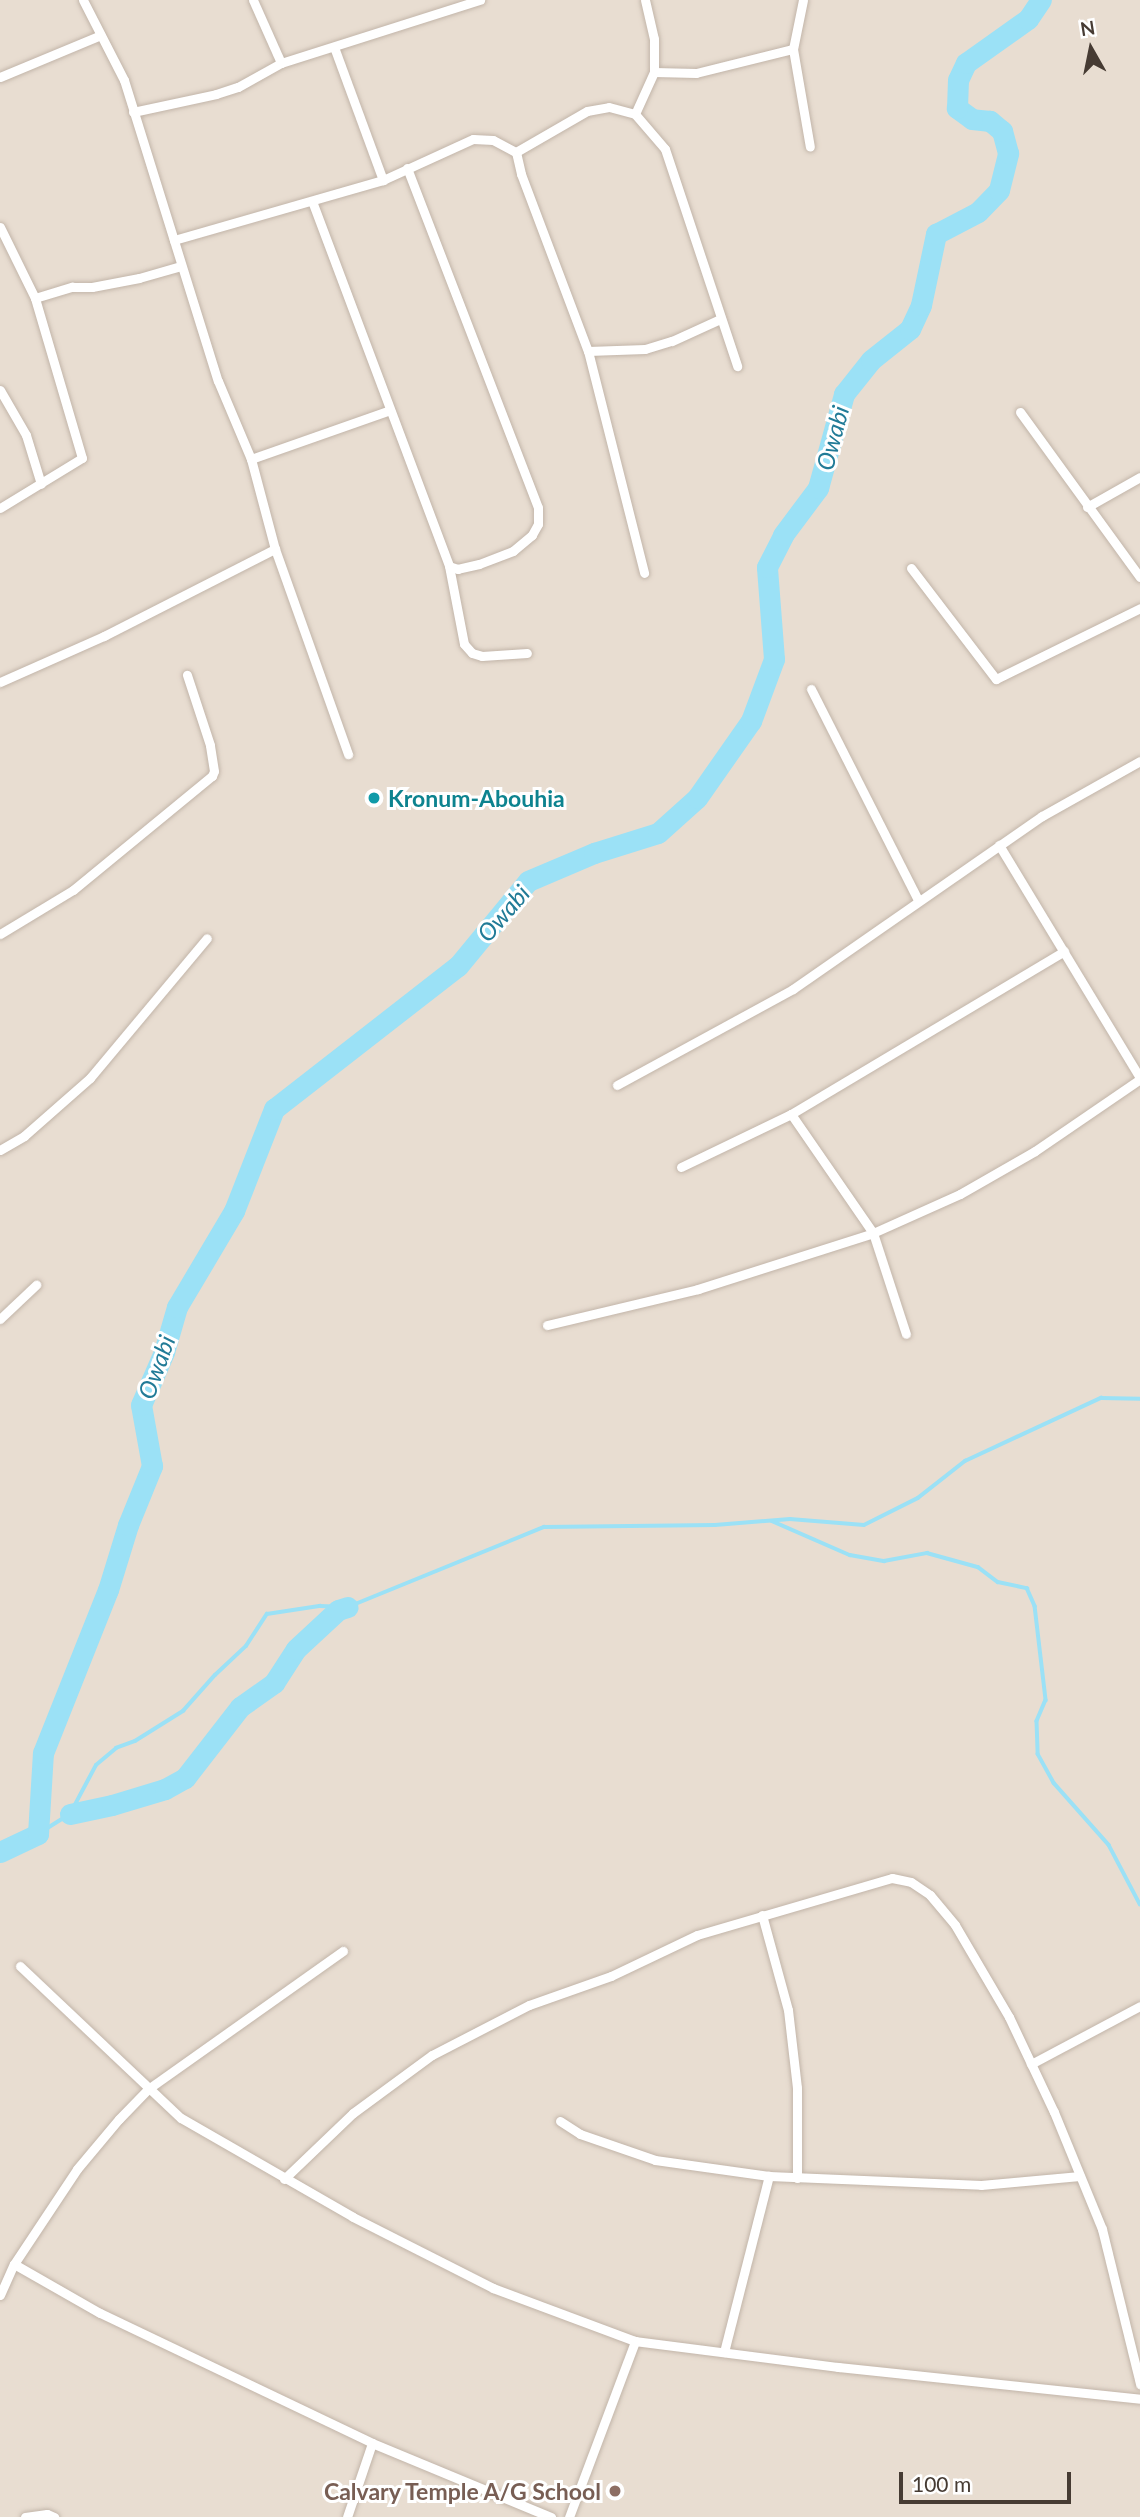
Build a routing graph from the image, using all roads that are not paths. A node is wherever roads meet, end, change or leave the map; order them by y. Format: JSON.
{"nodes":[{"id":1,"x":83,"y":0,"type":"edge"},
{"id":2,"x":253,"y":0,"type":"edge"},
{"id":3,"x":480,"y":0,"type":"edge"},
{"id":4,"x":645,"y":0,"type":"edge"},
{"id":5,"x":803,"y":0,"type":"edge"},
{"id":6,"x":101,"y":35,"type":"junction"},
{"id":7,"x":334,"y":47,"type":"junction"},
{"id":8,"x":793,"y":49,"type":"junction"},
{"id":9,"x":281,"y":63,"type":"junction"},
{"id":10,"x":654,"y":72,"type":"junction"},
{"id":11,"x":0,"y":77,"type":"edge"},
{"id":12,"x":134,"y":111,"type":"junction"},
{"id":13,"x":635,"y":114,"type":"junction"},
{"id":14,"x":810,"y":147,"type":"dead end"},
{"id":15,"x":516,"y":152,"type":"junction"},
{"id":16,"x":407,"y":169,"type":"junction"},
{"id":17,"x":383,"y":180,"type":"junction"},
{"id":18,"x":312,"y":201,"type":"junction"},
{"id":19,"x":0,"y":228,"type":"edge"},
{"id":20,"x":174,"y":240,"type":"junction"},
{"id":21,"x":181,"y":266,"type":"junction"},
{"id":22,"x":35,"y":298,"type":"junction"},
{"id":23,"x":720,"y":320,"type":"junction"},
{"id":24,"x":588,"y":351,"type":"junction"},
{"id":25,"x":737,"y":366,"type":"dead end"},
{"id":26,"x":0,"y":390,"type":"edge"},
{"id":27,"x":390,"y":410,"type":"junction"},
{"id":28,"x":1020,"y":412,"type":"dead end"},
{"id":29,"x":251,"y":459,"type":"junction"},
{"id":30,"x":1140,"y":477,"type":"edge"},
{"id":31,"x":41,"y":484,"type":"junction"},
{"id":32,"x":1087,"y":507,"type":"junction"},
{"id":33,"x":0,"y":508,"type":"edge"},
{"id":34,"x":275,"y":550,"type":"junction"},
{"id":35,"x":449,"y":566,"type":"junction"},
{"id":36,"x":911,"y":568,"type":"dead end"},
{"id":37,"x":644,"y":573,"type":"dead end"},
{"id":38,"x":1140,"y":578,"type":"edge"},
{"id":39,"x":1140,"y":608,"type":"edge"},
{"id":40,"x":527,"y":653,"type":"dead end"},
{"id":41,"x":187,"y":675,"type":"dead end"},
{"id":42,"x":0,"y":682,"type":"edge"},
{"id":43,"x":811,"y":689,"type":"dead end"},
{"id":44,"x":348,"y":754,"type":"dead end"},
{"id":45,"x":1139,"y":763,"type":"edge"},
{"id":46,"x":999,"y":845,"type":"junction"},
{"id":47,"x":918,"y":900,"type":"junction"},
{"id":48,"x":0,"y":934,"type":"edge"},
{"id":49,"x":207,"y":938,"type":"dead end"},
{"id":50,"x":1065,"y":951,"type":"junction"},
{"id":51,"x":1140,"y":1078,"type":"edge"},
{"id":52,"x":617,"y":1085,"type":"dead end"},
{"id":53,"x":790,"y":1114,"type":"junction"},
{"id":54,"x":0,"y":1150,"type":"edge"},
{"id":55,"x":681,"y":1167,"type":"dead end"},
{"id":56,"x":873,"y":1233,"type":"junction"},
{"id":57,"x":36,"y":1285,"type":"dead end"},
{"id":58,"x":0,"y":1319,"type":"edge"},
{"id":59,"x":547,"y":1325,"type":"dead end"},
{"id":60,"x":906,"y":1334,"type":"dead end"},
{"id":61,"x":762,"y":1915,"type":"junction"},
{"id":62,"x":343,"y":1951,"type":"dead end"},
{"id":63,"x":20,"y":1966,"type":"dead end"},
{"id":64,"x":1140,"y":2006,"type":"edge"},
{"id":65,"x":1031,"y":2064,"type":"junction"},
{"id":66,"x":148,"y":2089,"type":"junction"},
{"id":67,"x":560,"y":2121,"type":"dead end"},
{"id":68,"x":769,"y":2176,"type":"junction"},
{"id":69,"x":1080,"y":2176,"type":"junction"},
{"id":70,"x":797,"y":2178,"type":"junction"},
{"id":71,"x":284,"y":2179,"type":"junction"},
{"id":72,"x":14,"y":2264,"type":"junction"},
{"id":73,"x":0,"y":2295,"type":"edge"},
{"id":74,"x":635,"y":2341,"type":"junction"},
{"id":75,"x":724,"y":2352,"type":"junction"},
{"id":76,"x":1140,"y":2384,"type":"edge"},
{"id":77,"x":1140,"y":2399,"type":"edge"},
{"id":78,"x":372,"y":2443,"type":"junction"},
{"id":79,"x":25,"y":2517,"type":"edge"},
{"id":80,"x":54,"y":2517,"type":"edge"},
{"id":81,"x":347,"y":2517,"type":"edge"},
{"id":82,"x":551,"y":2517,"type":"edge"},
{"id":83,"x":569,"y":2517,"type":"edge"}],
"edges":[{"from":1,"to":6,"type":"street"},
{"from":2,"to":9,"type":"street"},
{"from":3,"to":7,"type":"street"},
{"from":4,"to":10,"type":"street"},
{"from":5,"to":8,"type":"street"},
{"from":6,"to":11,"type":"street"},
{"from":6,"to":12,"type":"street"},
{"from":7,"to":9,"type":"street"},
{"from":7,"to":17,"type":"street"},
{"from":8,"to":10,"type":"street"},
{"from":8,"to":14,"type":"street"},
{"from":9,"to":12,"type":"street"},
{"from":10,"to":13,"type":"street"},
{"from":12,"to":20,"type":"street"},
{"from":13,"to":15,"type":"street"},
{"from":13,"to":23,"type":"street"},
{"from":15,"to":16,"type":"street"},
{"from":15,"to":24,"type":"street"},
{"from":16,"to":17,"type":"street"},
{"from":16,"to":35,"type":"street"},
{"from":17,"to":18,"type":"street"},
{"from":18,"to":20,"type":"street"},
{"from":18,"to":27,"type":"street"},
{"from":19,"to":22,"type":"street"},
{"from":20,"to":21,"type":"street"},
{"from":21,"to":22,"type":"street"},
{"from":21,"to":29,"type":"street"},
{"from":22,"to":31,"type":"street"},
{"from":23,"to":24,"type":"street"},
{"from":23,"to":25,"type":"street"},
{"from":24,"to":37,"type":"street"},
{"from":26,"to":31,"type":"street"},
{"from":27,"to":29,"type":"street"},
{"from":27,"to":35,"type":"street"},
{"from":28,"to":32,"type":"street"},
{"from":29,"to":34,"type":"street"},
{"from":30,"to":32,"type":"street"},
{"from":31,"to":33,"type":"street"},
{"from":32,"to":38,"type":"street"},
{"from":34,"to":42,"type":"street"},
{"from":34,"to":44,"type":"street"},
{"from":35,"to":40,"type":"street"},
{"from":36,"to":39,"type":"street"},
{"from":41,"to":48,"type":"street"},
{"from":43,"to":47,"type":"street"},
{"from":45,"to":46,"type":"street"},
{"from":46,"to":47,"type":"street"},
{"from":46,"to":50,"type":"street"},
{"from":47,"to":52,"type":"street"},
{"from":49,"to":54,"type":"street"},
{"from":50,"to":51,"type":"street"},
{"from":50,"to":53,"type":"street"},
{"from":51,"to":56,"type":"street"},
{"from":53,"to":55,"type":"street"},
{"from":53,"to":56,"type":"street"},
{"from":56,"to":59,"type":"street"},
{"from":56,"to":60,"type":"street"},
{"from":57,"to":58,"type":"street"},
{"from":61,"to":65,"type":"street"},
{"from":61,"to":70,"type":"street"},
{"from":61,"to":71,"type":"street"},
{"from":62,"to":66,"type":"street"},
{"from":63,"to":66,"type":"street"},
{"from":64,"to":65,"type":"street"},
{"from":65,"to":69,"type":"street"},
{"from":66,"to":71,"type":"street"},
{"from":66,"to":72,"type":"street"},
{"from":67,"to":68,"type":"street"},
{"from":68,"to":70,"type":"street"},
{"from":68,"to":75,"type":"street"},
{"from":69,"to":70,"type":"street"},
{"from":69,"to":76,"type":"street"},
{"from":71,"to":74,"type":"street"},
{"from":72,"to":73,"type":"street"},
{"from":72,"to":78,"type":"street"},
{"from":74,"to":75,"type":"street"},
{"from":74,"to":83,"type":"street"},
{"from":75,"to":77,"type":"street"},
{"from":78,"to":81,"type":"street"},
{"from":78,"to":82,"type":"street"},
{"from":79,"to":80,"type":"street"}]}
